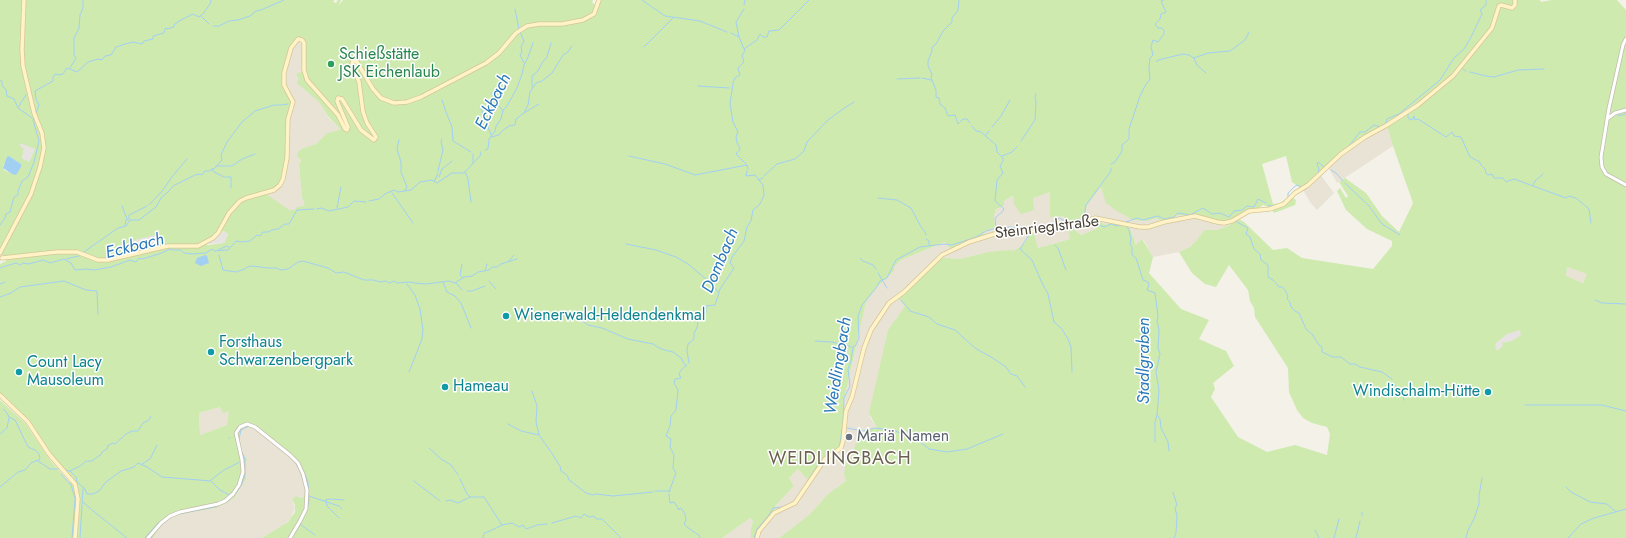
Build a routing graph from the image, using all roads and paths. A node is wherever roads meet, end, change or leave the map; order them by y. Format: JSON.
{"nodes":[{"id":1,"x":24,"y":0,"type":"edge"},
{"id":2,"x":599,"y":0,"type":"edge"},
{"id":3,"x":1515,"y":0,"type":"edge"},
{"id":4,"x":1626,"y":39,"type":"edge"},
{"id":5,"x":1626,"y":110,"type":"edge"},
{"id":6,"x":1607,"y":119,"type":"junction"},
{"id":7,"x":1626,"y":185,"type":"edge"},
{"id":8,"x":1,"y":257,"type":"edge"},
{"id":9,"x":0,"y":395,"type":"edge"},
{"id":10,"x":75,"y":538,"type":"edge"},
{"id":11,"x":148,"y":538,"type":"edge"},
{"id":12,"x":290,"y":538,"type":"edge"},
{"id":13,"x":757,"y":538,"type":"edge"}],
"edges":[{"from":1,"to":8,"type":"main road"},
{"from":2,"to":8,"type":"main road"},
{"from":3,"to":13,"type":"main road","name":"Steinrieglstraße"},
{"from":4,"to":6,"type":"street"},
{"from":5,"to":6,"type":"street"},
{"from":6,"to":7,"type":"street"},
{"from":9,"to":10,"type":"main road"},
{"from":11,"to":12,"type":"street"}]}
